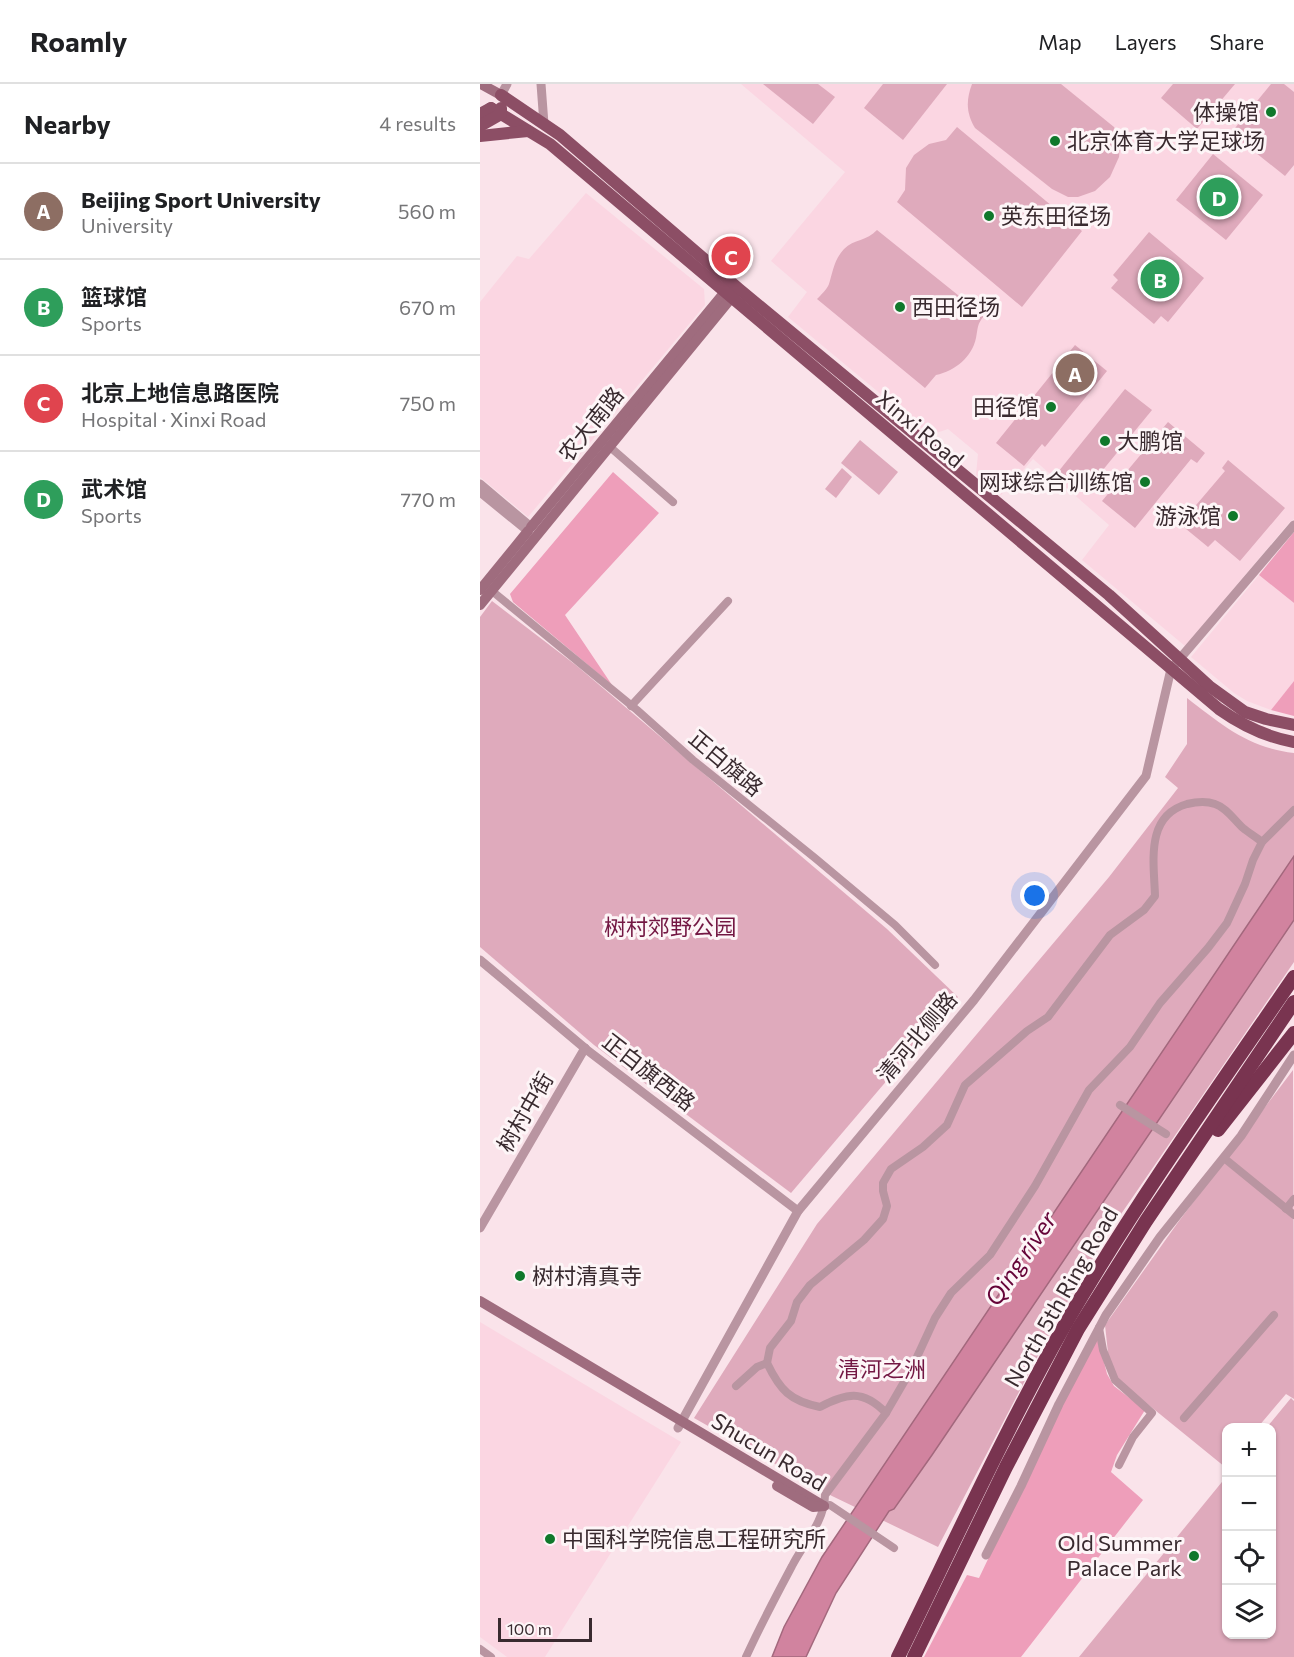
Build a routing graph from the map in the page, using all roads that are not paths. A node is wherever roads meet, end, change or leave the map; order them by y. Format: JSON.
{"nodes":[{"id":1,"x":481,"y":84,"type":"edge"},
{"id":2,"x":541,"y":84,"type":"edge"},
{"id":3,"x":504,"y":90,"type":"edge"},
{"id":4,"x":480,"y":102,"type":"edge"},
{"id":5,"x":491,"y":112,"type":"edge"},
{"id":6,"x":544,"y":124,"type":"junction"},
{"id":7,"x":480,"y":126,"type":"edge"},
{"id":8,"x":528,"y":131,"type":"junction"},
{"id":9,"x":480,"y":136,"type":"edge"},
{"id":10,"x":732,"y":290,"type":"junction"},
{"id":11,"x":609,"y":447,"type":"junction"},
{"id":12,"x":480,"y":484,"type":"edge"},
{"id":13,"x":480,"y":492,"type":"edge"},
{"id":14,"x":673,"y":502,"type":"dead end"},
{"id":15,"x":1294,"y":525,"type":"edge"},
{"id":16,"x":529,"y":529,"type":"junction"},
{"id":17,"x":480,"y":590,"type":"edge"},
{"id":18,"x":492,"y":591,"type":"junction"},
{"id":19,"x":728,"y":601,"type":"dead end"},
{"id":20,"x":480,"y":605,"type":"edge"},
{"id":21,"x":1179,"y":659,"type":"junction"},
{"id":22,"x":1171,"y":669,"type":"junction"},
{"id":23,"x":632,"y":706,"type":"junction"},
{"id":24,"x":1294,"y":725,"type":"edge"},
{"id":25,"x":1294,"y":742,"type":"edge"},
{"id":26,"x":1294,"y":810,"type":"edge"},
{"id":27,"x":1284,"y":821,"type":"junction"},
{"id":28,"x":1294,"y":822,"type":"edge"},
{"id":29,"x":1262,"y":842,"type":"junction"},
{"id":30,"x":480,"y":960,"type":"edge"},
{"id":31,"x":934,"y":964,"type":"dead end"},
{"id":32,"x":1294,"y":977,"type":"edge"},
{"id":33,"x":1289,"y":996,"type":"edge"},
{"id":34,"x":1294,"y":1033,"type":"edge"},
{"id":35,"x":585,"y":1048,"type":"junction"},
{"id":36,"x":1294,"y":1055,"type":"edge"},
{"id":37,"x":1120,"y":1105,"type":"dead end"},
{"id":38,"x":1163,"y":1132,"type":"dead end"},
{"id":39,"x":1224,"y":1158,"type":"junction"},
{"id":40,"x":1294,"y":1199,"type":"edge"},
{"id":41,"x":1286,"y":1209,"type":"junction"},
{"id":42,"x":798,"y":1211,"type":"junction"},
{"id":43,"x":1294,"y":1215,"type":"edge"},
{"id":44,"x":1146,"y":1221,"type":"junction"},
{"id":45,"x":480,"y":1228,"type":"edge"},
{"id":46,"x":480,"y":1301,"type":"edge"},
{"id":47,"x":480,"y":1310,"type":"edge"},
{"id":48,"x":1274,"y":1315,"type":"dead end"},
{"id":49,"x":1100,"y":1328,"type":"junction"},
{"id":50,"x":767,"y":1362,"type":"junction"},
{"id":51,"x":736,"y":1386,"type":"dead end"},
{"id":52,"x":886,"y":1413,"type":"junction"},
{"id":53,"x":1184,"y":1418,"type":"dead end"},
{"id":54,"x":679,"y":1424,"type":"junction"},
{"id":55,"x":1119,"y":1465,"type":"dead end"},
{"id":56,"x":824,"y":1506,"type":"junction"},
{"id":57,"x":894,"y":1548,"type":"dead end"},
{"id":58,"x":986,"y":1555,"type":"dead end"},
{"id":59,"x":480,"y":1649,"type":"edge"},
{"id":60,"x":491,"y":1657,"type":"edge"},
{"id":61,"x":746,"y":1657,"type":"edge"},
{"id":62,"x":898,"y":1657,"type":"edge"},
{"id":63,"x":914,"y":1657,"type":"edge"}],
"edges":[{"from":1,"to":3,"type":"main road"},
{"from":2,"to":6,"type":"street"},
{"from":3,"to":5,"type":"main road"},
{"from":3,"to":6,"type":"main road","name":"Xinxi Road"},
{"from":4,"to":5,"type":"main road"},
{"from":5,"to":7,"type":"main road"},
{"from":5,"to":8,"type":"main road","name":"Xinxi Road"},
{"from":6,"to":10,"type":"main road","name":"Xinxi Road"},
{"from":8,"to":9,"type":"main road"},
{"from":8,"to":10,"type":"main road","name":"Xinxi Road"},
{"from":10,"to":11,"type":"main road","name":"农大南路"},
{"from":10,"to":16,"type":"main road","name":"农大南路"},
{"from":10,"to":21,"type":"main road","name":"Xinxi Road"},
{"from":10,"to":22,"type":"main road","name":"Xinxi Road"},
{"from":11,"to":14,"type":"street"},
{"from":11,"to":18,"type":"main road","name":"农大南路"},
{"from":12,"to":16,"type":"street"},
{"from":13,"to":16,"type":"street"},
{"from":15,"to":21,"type":"street"},
{"from":16,"to":17,"type":"main road","name":"农大南路"},
{"from":18,"to":20,"type":"main road","name":"农大南路"},
{"from":18,"to":23,"type":"street","name":"正白旗路"},
{"from":19,"to":23,"type":"street"},
{"from":21,"to":22,"type":"street"},
{"from":21,"to":24,"type":"main road","name":"Xinxi Road"},
{"from":22,"to":25,"type":"main road","name":"Xinxi Road"},
{"from":22,"to":42,"type":"street","name":"清河北侧路"},
{"from":23,"to":31,"type":"street","name":"正白旗路"},
{"from":26,"to":27,"type":"street"},
{"from":27,"to":28,"type":"street"},
{"from":27,"to":29,"type":"street"},
{"from":29,"to":50,"type":"street"},
{"from":29,"to":52,"type":"street"},
{"from":30,"to":35,"type":"street","name":"正白旗西路"},
{"from":32,"to":33,"type":"highway","name":"North 5th Ring Road"},
{"from":33,"to":44,"type":"highway","name":"North 5th Ring Road"},
{"from":33,"to":62,"type":"highway","name":"North 5th Ring Road"},
{"from":34,"to":44,"type":"highway"},
{"from":35,"to":42,"type":"street","name":"正白旗西路"},
{"from":35,"to":45,"type":"street","name":"树村中街"},
{"from":36,"to":39,"type":"street"},
{"from":37,"to":38,"type":"street"},
{"from":39,"to":41,"type":"street"},
{"from":39,"to":49,"type":"street"},
{"from":40,"to":41,"type":"street"},
{"from":41,"to":43,"type":"street"},
{"from":42,"to":54,"type":"street","name":"清河北侧路"},
{"from":44,"to":63,"type":"highway","name":"North 5th Ring Road"},
{"from":46,"to":54,"type":"main road","name":"Shucun Road"},
{"from":47,"to":54,"type":"main road","name":"Shucun Road"},
{"from":48,"to":53,"type":"street"},
{"from":49,"to":55,"type":"street"},
{"from":49,"to":58,"type":"street"},
{"from":50,"to":51,"type":"street"},
{"from":50,"to":52,"type":"street"},
{"from":52,"to":56,"type":"street"},
{"from":54,"to":56,"type":"main road","name":"Shucun Road"},
{"from":56,"to":57,"type":"street"},
{"from":56,"to":61,"type":"street"},
{"from":59,"to":60,"type":"street"}]}
